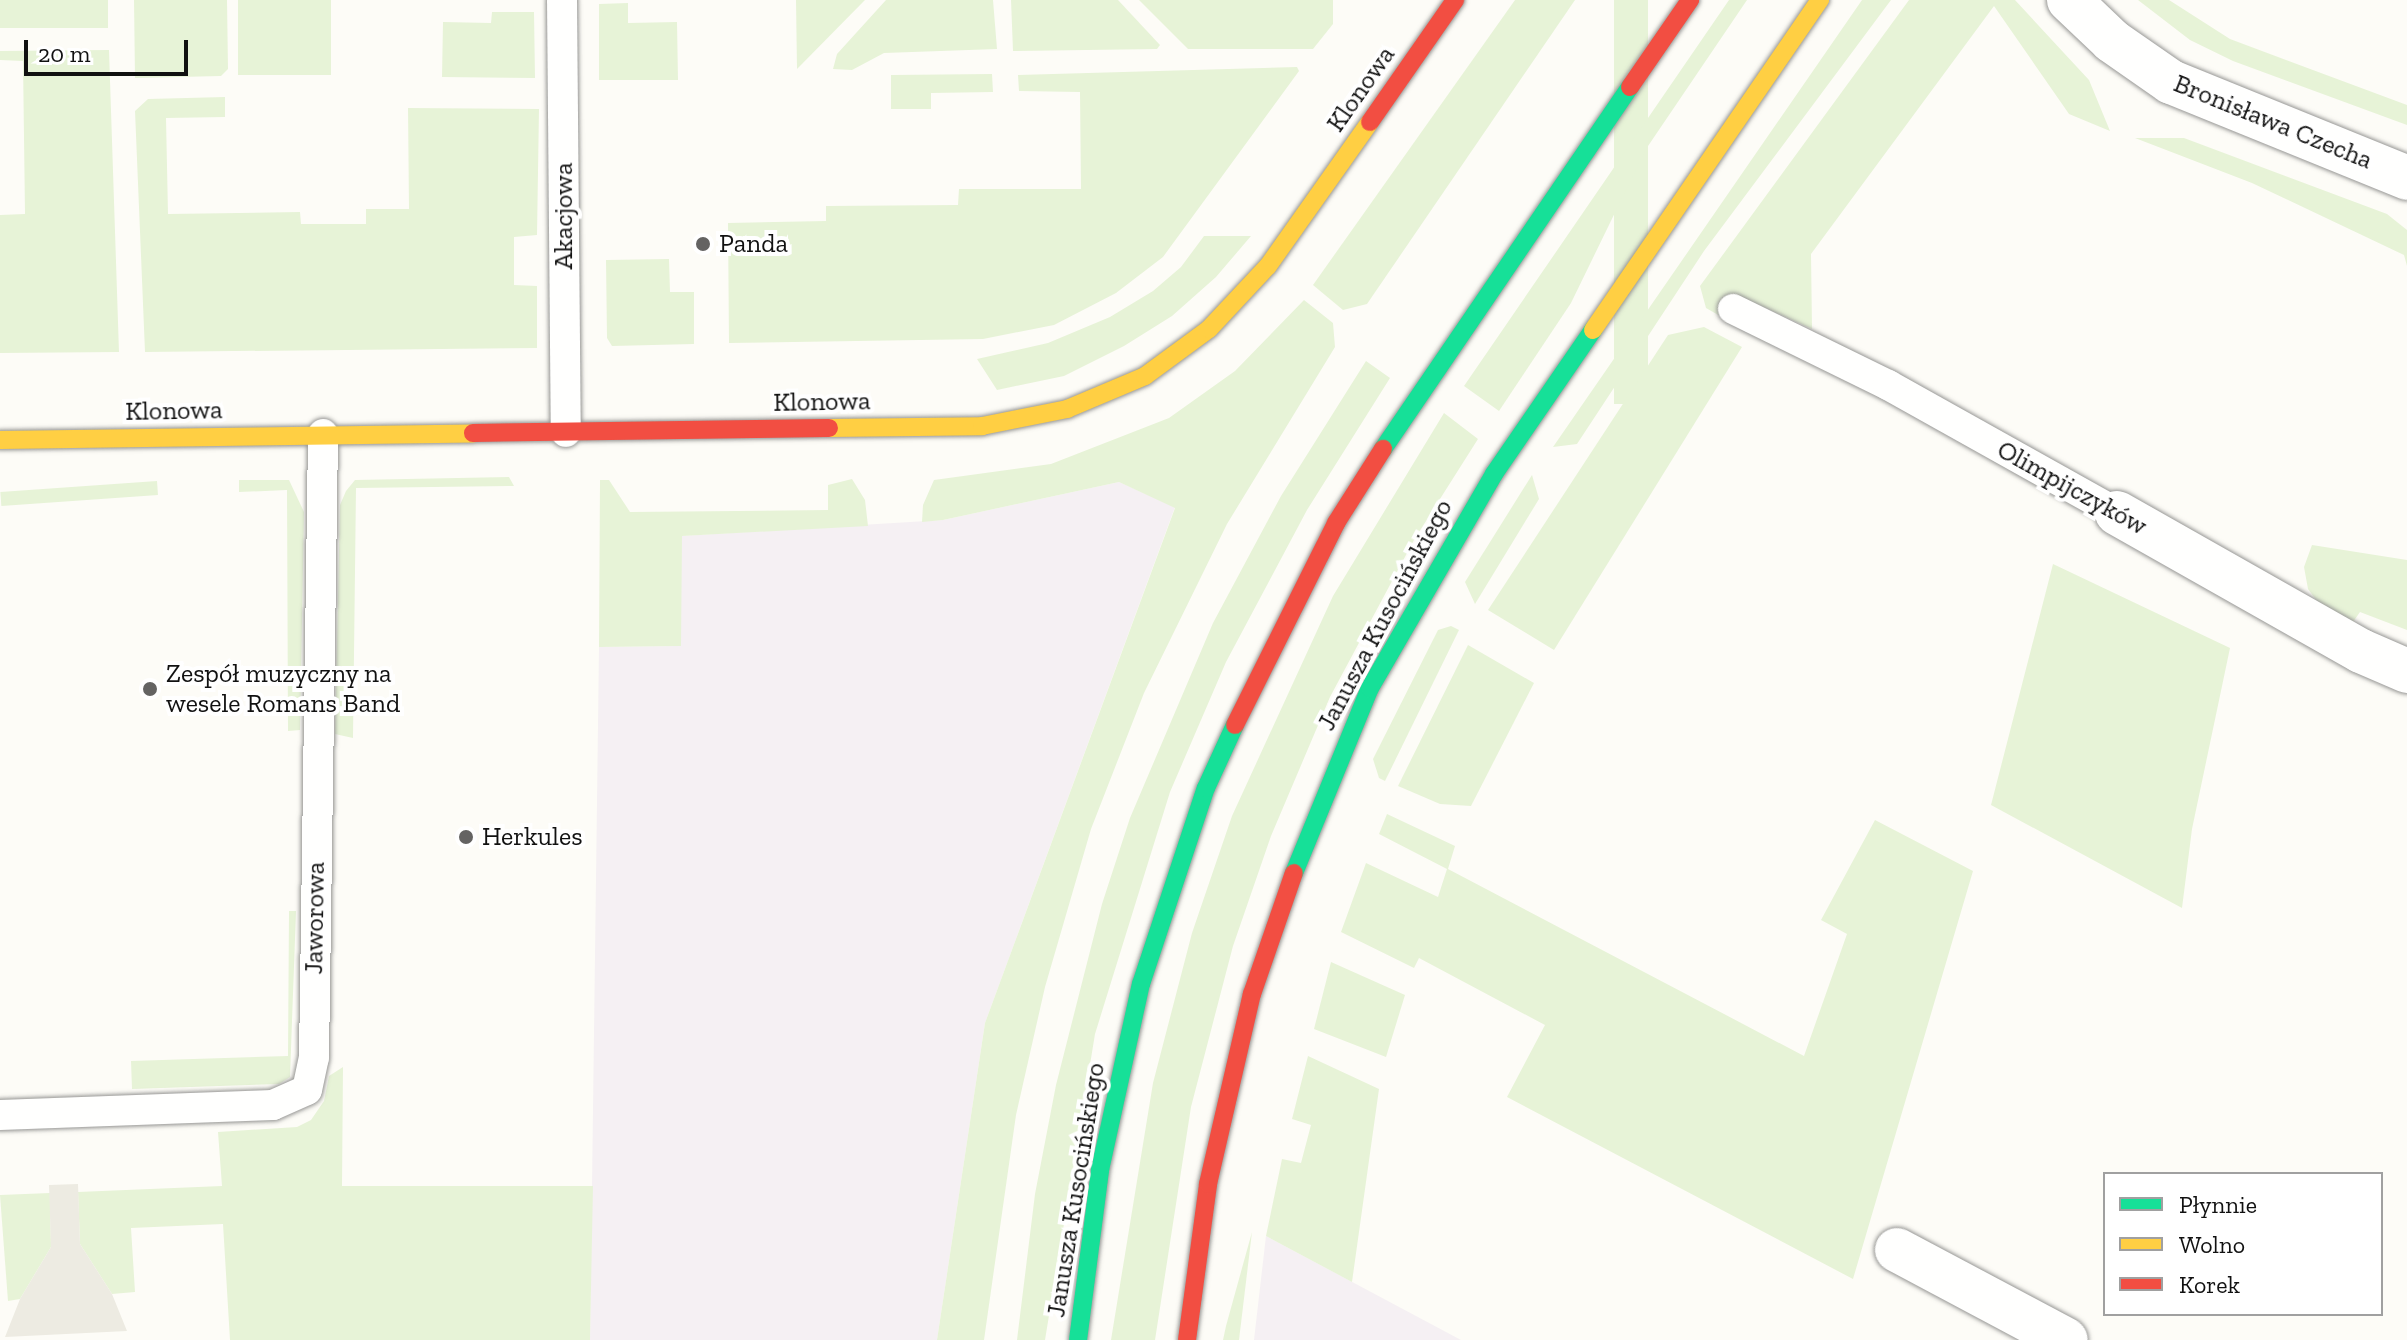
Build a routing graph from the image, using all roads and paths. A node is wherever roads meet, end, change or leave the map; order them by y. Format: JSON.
{"nodes":[{"id":1,"x":562,"y":0,"type":"edge"},
{"id":2,"x":1455,"y":0,"type":"edge"},
{"id":3,"x":1690,"y":0,"type":"edge"},
{"id":4,"x":1820,"y":0,"type":"edge"},
{"id":5,"x":2069,"y":0,"type":"edge"},
{"id":6,"x":2407,"y":178,"type":"edge"},
{"id":7,"x":1733,"y":309,"type":"dead end"},
{"id":8,"x":566,"y":432,"type":"junction"},
{"id":9,"x":323,"y":434,"type":"junction"},
{"id":10,"x":0,"y":440,"type":"edge"},
{"id":11,"x":2117,"y":513,"type":"joint"},
{"id":12,"x":2407,"y":671,"type":"edge"},
{"id":13,"x":0,"y":1115,"type":"edge"},
{"id":14,"x":1897,"y":1250,"type":"dead end"},
{"id":15,"x":1078,"y":1340,"type":"edge"},
{"id":16,"x":1187,"y":1340,"type":"edge"},
{"id":17,"x":2066,"y":1340,"type":"edge"}],
"edges":[{"from":1,"to":8,"type":"lane","name":"Akacjowa"},
{"from":2,"to":8,"type":"street","name":"Klonowa"},
{"from":3,"to":15,"type":"street","name":"Janusza Kusocińskiego"},
{"from":4,"to":16,"type":"street","name":"Janusza Kusocińskiego"},
{"from":5,"to":6,"type":"street","name":"Bronisława Czecha"},
{"from":7,"to":11,"type":"lane","name":"Olimpijczyków"},
{"from":8,"to":9,"type":"street","name":"Klonowa"},
{"from":9,"to":10,"type":"street","name":"Klonowa"},
{"from":9,"to":13,"type":"lane","name":"Jaworowa"},
{"from":11,"to":12,"type":"street","name":"Olimpijczyków"},
{"from":14,"to":17,"type":"street"}]}
